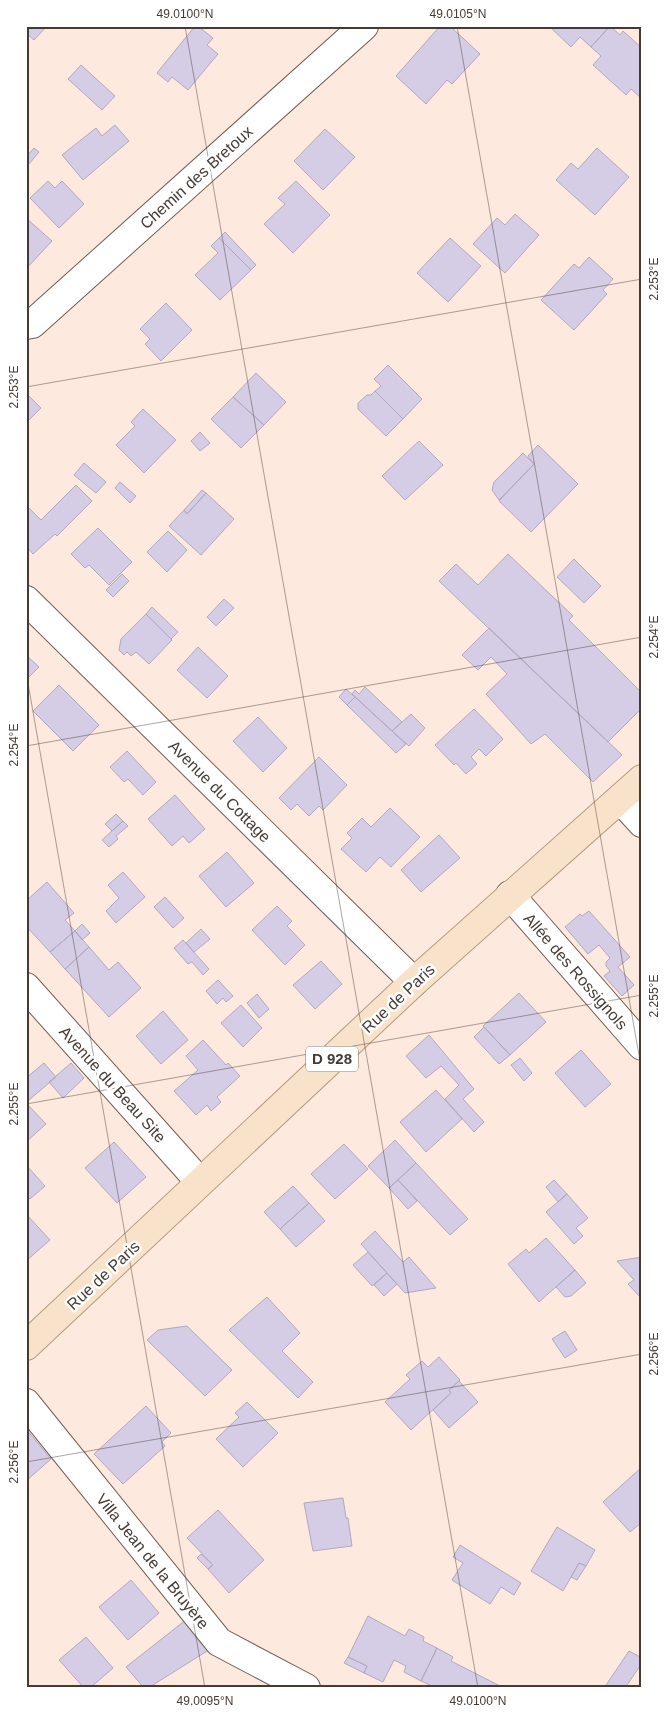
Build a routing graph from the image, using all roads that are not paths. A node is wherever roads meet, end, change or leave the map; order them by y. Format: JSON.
{"nodes":[{"id":1,"x":364,"y":26,"type":"edge"},
{"id":2,"x":28,"y":323,"type":"edge"},
{"id":3,"x":26,"y":600,"type":"edge"},
{"id":4,"x":642,"y":779,"type":"edge"},
{"id":5,"x":620,"y":799,"type":"junction"},
{"id":6,"x":642,"y":823,"type":"edge"},
{"id":7,"x":510,"y":895,"type":"junction"},
{"id":8,"x":414,"y":982,"type":"junction"},
{"id":9,"x":26,"y":987,"type":"edge"},
{"id":10,"x":642,"y":1046,"type":"edge"},
{"id":11,"x":200,"y":1182,"type":"junction"},
{"id":12,"x":27,"y":1346,"type":"edge"},
{"id":13,"x":26,"y":1403,"type":"edge"},
{"id":14,"x":306,"y":1688,"type":"edge"}],
"edges":[{"from":1,"to":2,"type":"street","name":"Chemin des Bretoux"},
{"from":3,"to":8,"type":"street","name":"Avenue du Cottage"},
{"from":4,"to":5,"type":"main road","name":"Rue de Paris","number":"D 928"},
{"from":5,"to":6,"type":"street"},
{"from":5,"to":7,"type":"main road","name":"Rue de Paris","number":"D 928"},
{"from":7,"to":8,"type":"main road","name":"Rue de Paris","number":"D 928"},
{"from":7,"to":10,"type":"street","name":"Allée des Rossignols"},
{"from":8,"to":11,"type":"main road","name":"Rue de Paris","number":"D 928"},
{"from":9,"to":11,"type":"street","name":"Avenue du Beau Site"},
{"from":11,"to":12,"type":"main road","name":"Rue de Paris","number":"D 928"},
{"from":13,"to":14,"type":"street","name":"Villa Jean de la Bruyère"}]}
